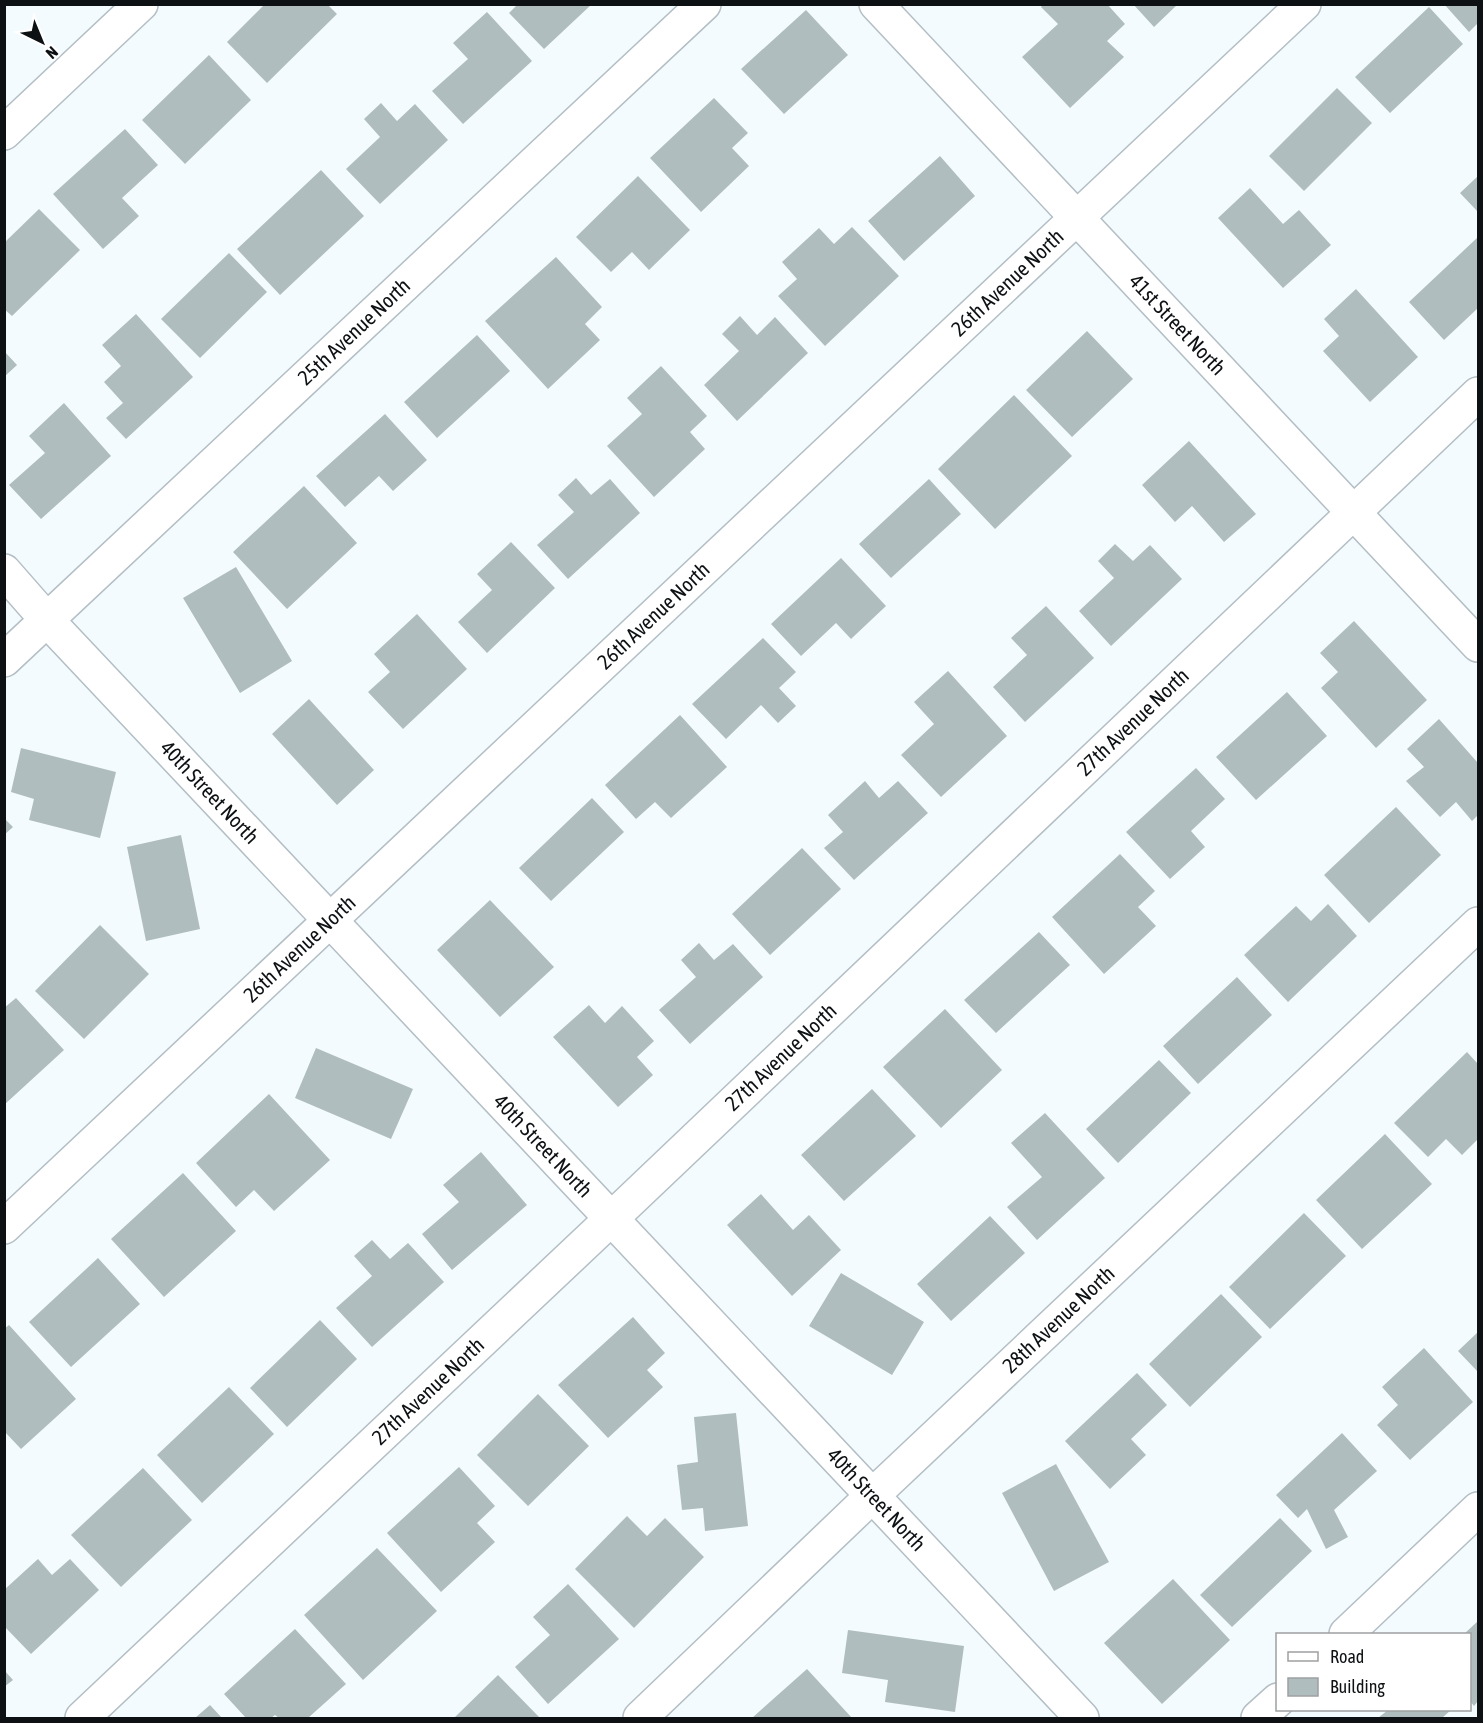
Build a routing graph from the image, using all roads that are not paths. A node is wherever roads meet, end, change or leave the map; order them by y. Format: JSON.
{"nodes":[{"id":1,"x":141,"y":4,"type":"edge"},
{"id":2,"x":704,"y":4,"type":"edge"},
{"id":3,"x":876,"y":4,"type":"edge"},
{"id":4,"x":1304,"y":4,"type":"edge"},
{"id":5,"x":4,"y":133,"type":"edge"},
{"id":6,"x":1078,"y":219,"type":"junction"},
{"id":7,"x":1479,"y":394,"type":"edge"},
{"id":8,"x":1354,"y":514,"type":"junction"},
{"id":9,"x":4,"y":571,"type":"edge"},
{"id":10,"x":47,"y":620,"type":"junction"},
{"id":11,"x":1479,"y":645,"type":"edge"},
{"id":12,"x":4,"y":660,"type":"edge"},
{"id":13,"x":331,"y":920,"type":"junction"},
{"id":14,"x":1479,"y":924,"type":"edge"},
{"id":15,"x":612,"y":1218,"type":"junction"},
{"id":16,"x":4,"y":1227,"type":"edge"},
{"id":17,"x":873,"y":1495,"type":"junction"},
{"id":18,"x":1479,"y":1509,"type":"edge"},
{"id":19,"x":1349,"y":1633,"type":"edge"},
{"id":20,"x":1276,"y":1702,"type":"edge"},
{"id":21,"x":82,"y":1719,"type":"edge"},
{"id":22,"x":640,"y":1719,"type":"edge"},
{"id":23,"x":1082,"y":1719,"type":"edge"},
{"id":24,"x":1258,"y":1719,"type":"edge"}],
"edges":[{"from":1,"to":5,"type":"street"},
{"from":2,"to":10,"type":"street","name":"25th Avenue North"},
{"from":3,"to":6,"type":"street","name":"41st Street North"},
{"from":4,"to":6,"type":"street","name":"26th Avenue North"},
{"from":6,"to":8,"type":"street","name":"41st Street North"},
{"from":6,"to":13,"type":"street","name":"26th Avenue North"},
{"from":7,"to":8,"type":"street","name":"27th Avenue North"},
{"from":8,"to":11,"type":"street","name":"41st Street North"},
{"from":8,"to":15,"type":"street","name":"27th Avenue North"},
{"from":9,"to":10,"type":"street","name":"40th Street North"},
{"from":10,"to":12,"type":"street","name":"25th Avenue North"},
{"from":10,"to":13,"type":"street","name":"40th Street North"},
{"from":13,"to":15,"type":"street","name":"40th Street North"},
{"from":13,"to":16,"type":"street","name":"26th Avenue North"},
{"from":14,"to":17,"type":"street","name":"28th Avenue North"},
{"from":15,"to":17,"type":"street","name":"40th Street North"},
{"from":15,"to":21,"type":"street","name":"27th Avenue North"},
{"from":17,"to":22,"type":"street","name":"28th Avenue North"},
{"from":17,"to":23,"type":"street","name":"40th Street North"},
{"from":18,"to":19,"type":"street"},
{"from":20,"to":24,"type":"street"}]}
